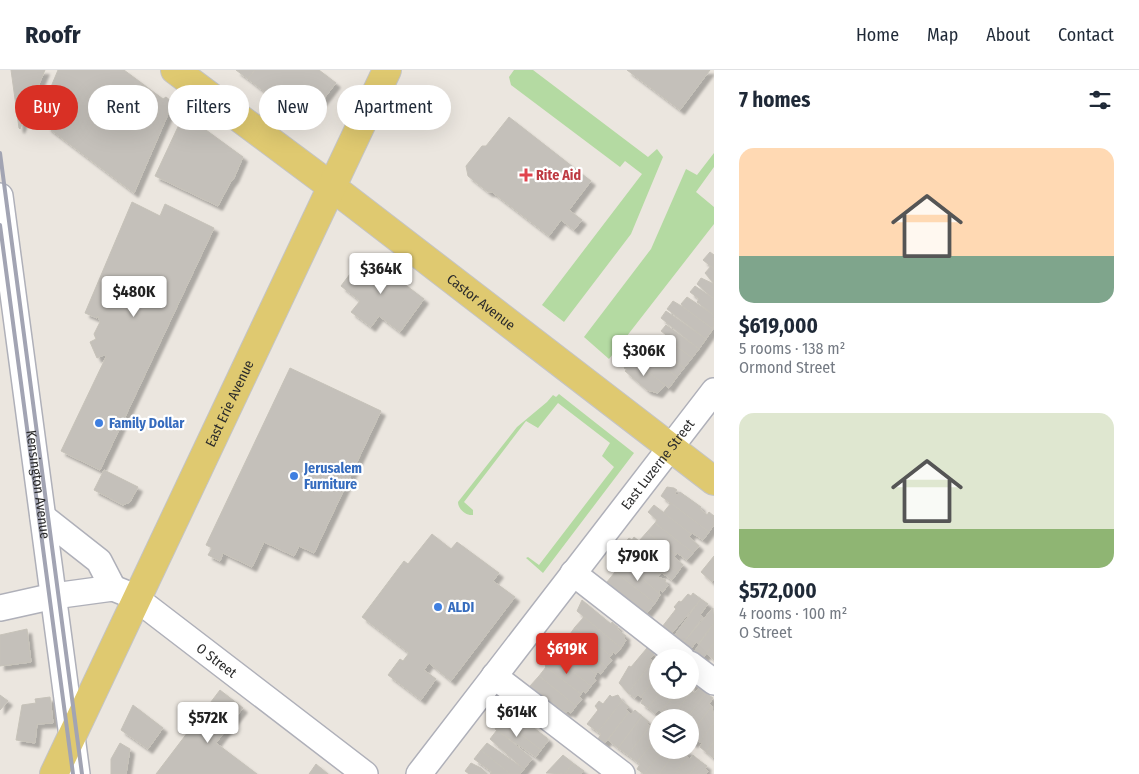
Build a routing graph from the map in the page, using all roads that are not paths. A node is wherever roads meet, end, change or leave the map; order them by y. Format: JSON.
{"nodes":[{"id":1,"x":175,"y":70,"type":"edge"},
{"id":2,"x":388,"y":70,"type":"edge"},
{"id":3,"x":332,"y":187,"type":"junction"},
{"id":4,"x":0,"y":196,"type":"edge"},
{"id":5,"x":6,"y":291,"type":"edge"},
{"id":6,"x":714,"y":391,"type":"edge"},
{"id":7,"x":670,"y":448,"type":"junction"},
{"id":8,"x":714,"y":481,"type":"edge"},
{"id":9,"x":44,"y":517,"type":"junction"},
{"id":10,"x":574,"y":573,"type":"junction"},
{"id":11,"x":125,"y":593,"type":"junction"},
{"id":12,"x":54,"y":596,"type":"junction"},
{"id":13,"x":0,"y":608,"type":"edge"},
{"id":14,"x":671,"y":649,"type":"edge"},
{"id":15,"x":699,"y":671,"type":"edge"},
{"id":16,"x":494,"y":676,"type":"junction"},
{"id":17,"x":714,"y":682,"type":"edge"},
{"id":18,"x":72,"y":736,"type":"junction"},
{"id":19,"x":54,"y":774,"type":"edge"},
{"id":20,"x":77,"y":774,"type":"edge"},
{"id":21,"x":366,"y":774,"type":"edge"},
{"id":22,"x":419,"y":774,"type":"edge"},
{"id":23,"x":622,"y":774,"type":"edge"}],
"edges":[{"from":1,"to":3,"type":"main road","name":"Castor Avenue"},
{"from":2,"to":3,"type":"main road","name":"East Erie Avenue"},
{"from":3,"to":7,"type":"main road","name":"Castor Avenue"},
{"from":3,"to":11,"type":"main road","name":"East Erie Avenue"},
{"from":4,"to":5,"type":"street","name":"Kensington Avenue"},
{"from":5,"to":9,"type":"street","name":"Kensington Avenue"},
{"from":6,"to":7,"type":"street","name":"East Luzerne Street"},
{"from":7,"to":8,"type":"main road","name":"Castor Avenue"},
{"from":7,"to":10,"type":"street","name":"East Luzerne Street"},
{"from":9,"to":11,"type":"street"},
{"from":9,"to":12,"type":"street","name":"Kensington Avenue"},
{"from":10,"to":14,"type":"street"},
{"from":10,"to":16,"type":"street","name":"East Luzerne Street"},
{"from":11,"to":12,"type":"street"},
{"from":11,"to":18,"type":"main road","name":"East Erie Avenue"},
{"from":11,"to":21,"type":"street","name":"O Street"},
{"from":12,"to":13,"type":"street"},
{"from":12,"to":18,"type":"street","name":"Kensington Avenue"},
{"from":15,"to":17,"type":"street"},
{"from":16,"to":22,"type":"street","name":"East Luzerne Street"},
{"from":16,"to":23,"type":"street"},
{"from":18,"to":19,"type":"main road","name":"East Erie Avenue"},
{"from":18,"to":20,"type":"street","name":"Kensington Avenue"}]}
